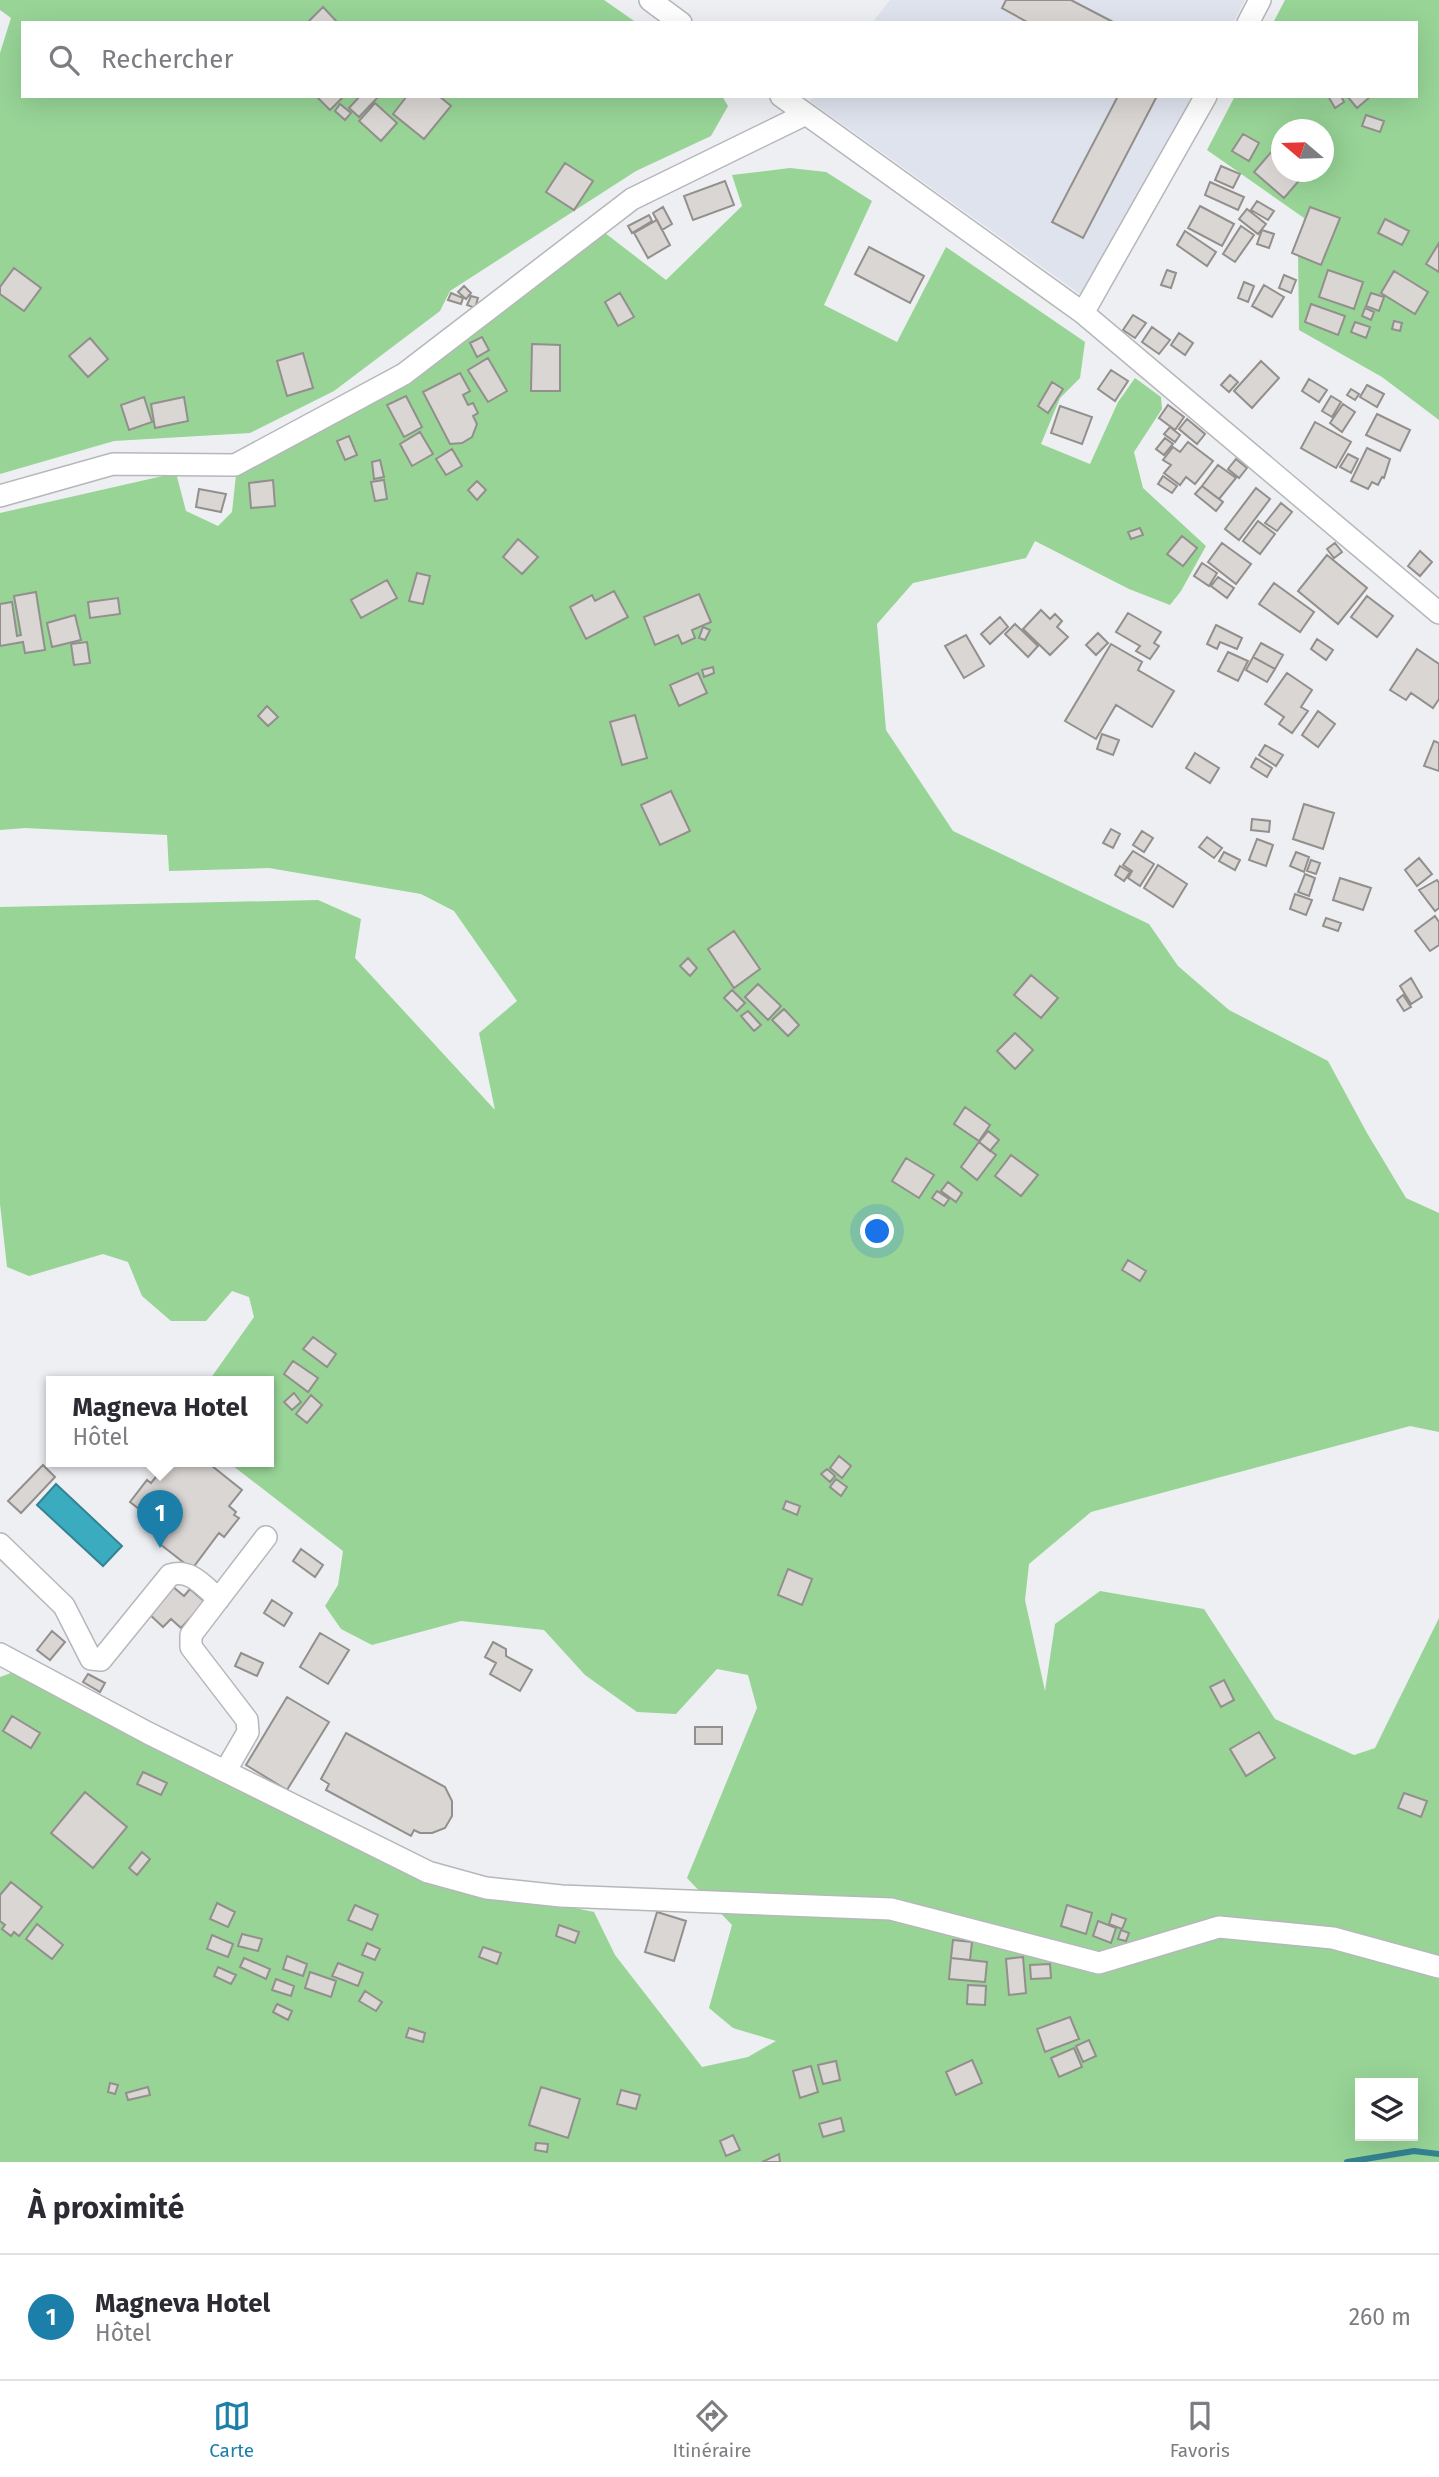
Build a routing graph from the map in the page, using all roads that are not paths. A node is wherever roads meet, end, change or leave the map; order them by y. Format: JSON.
{"nodes":[{"id":1,"x":650,"y":0,"type":"edge"},
{"id":2,"x":1261,"y":0,"type":"edge"},
{"id":3,"x":678,"y":21,"type":"edge"},
{"id":4,"x":1249,"y":21,"type":"edge"},
{"id":5,"x":784,"y":98,"type":"edge"},
{"id":6,"x":1205,"y":98,"type":"edge"},
{"id":7,"x":806,"y":114,"type":"junction"},
{"id":8,"x":1083,"y":313,"type":"junction"},
{"id":9,"x":0,"y":496,"type":"edge"},
{"id":10,"x":1439,"y":613,"type":"edge"},
{"id":11,"x":266,"y":1537,"type":"dead end"},
{"id":12,"x":0,"y":1544,"type":"edge"},
{"id":13,"x":219,"y":1599,"type":"junction"},
{"id":14,"x":0,"y":1654,"type":"edge"},
{"id":15,"x":91,"y":1659,"type":"junction"},
{"id":16,"x":72,"y":1692,"type":"junction"},
{"id":17,"x":226,"y":1770,"type":"junction"},
{"id":18,"x":1439,"y":1967,"type":"edge"}],
"edges":[{"from":1,"to":3,"type":"street"},
{"from":2,"to":4,"type":"street"},
{"from":5,"to":7,"type":"street"},
{"from":6,"to":8,"type":"street"},
{"from":7,"to":8,"type":"street"},
{"from":7,"to":9,"type":"street"},
{"from":8,"to":10,"type":"street"},
{"from":11,"to":13,"type":"street"},
{"from":12,"to":15,"type":"street"},
{"from":13,"to":15,"type":"street"},
{"from":13,"to":17,"type":"street"},
{"from":14,"to":16,"type":"street"},
{"from":15,"to":16,"type":"street"},
{"from":16,"to":17,"type":"street"},
{"from":17,"to":18,"type":"street"}]}
